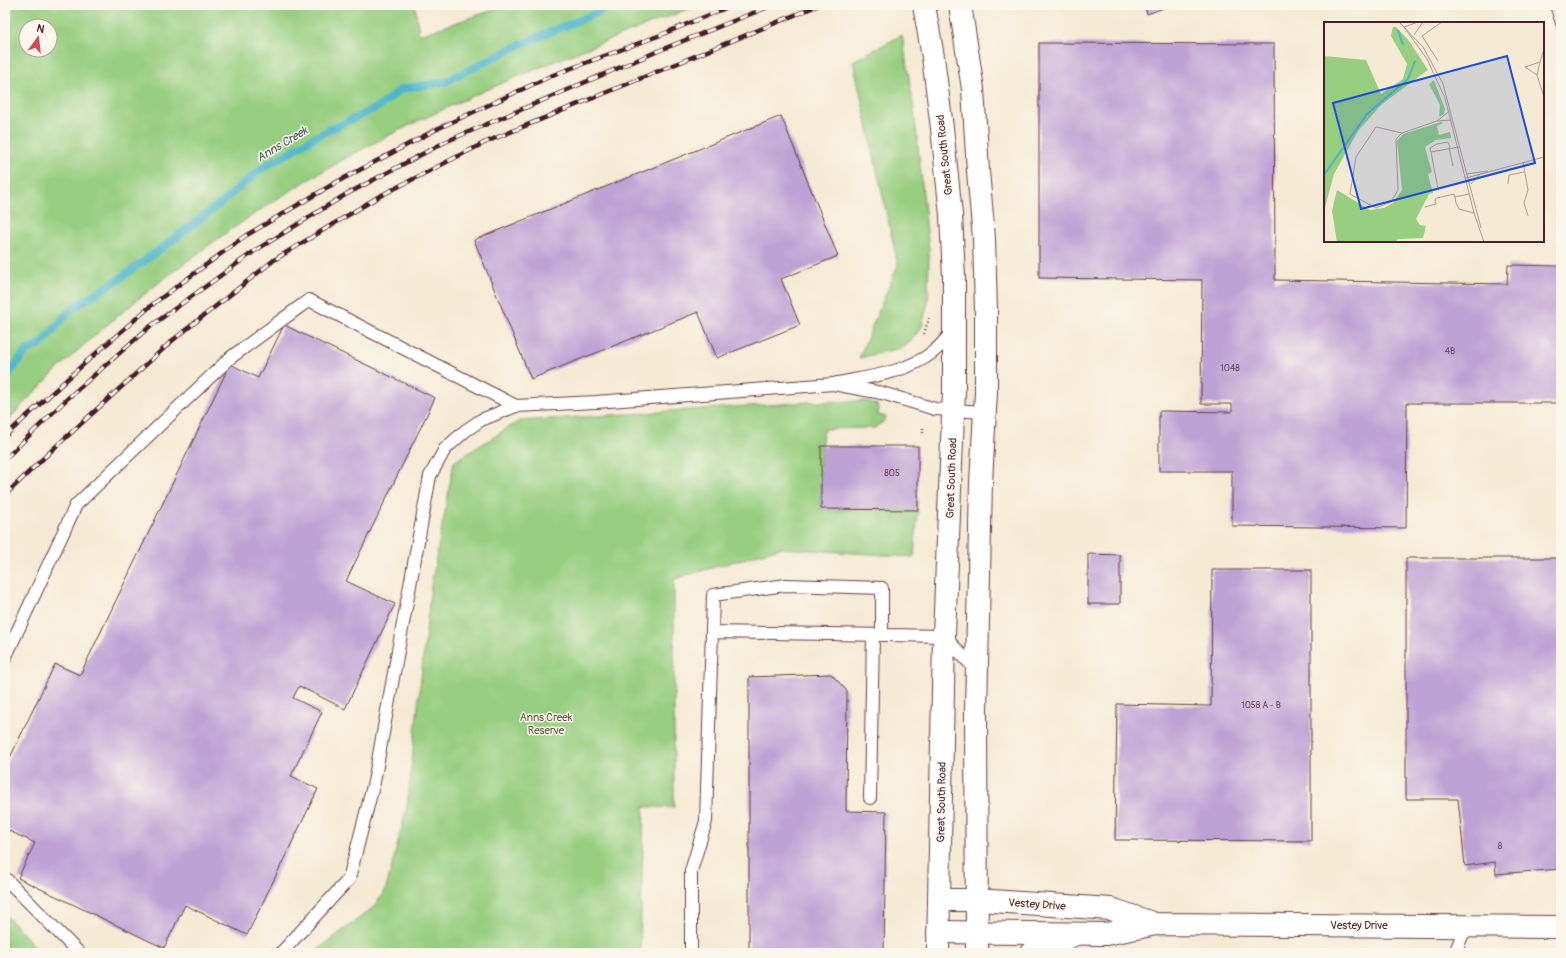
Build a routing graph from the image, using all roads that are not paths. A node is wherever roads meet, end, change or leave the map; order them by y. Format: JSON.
{"nodes":[{"id":1,"x":924,"y":5,"type":"edge"},
{"id":2,"x":960,"y":5,"type":"edge"},
{"id":3,"x":954,"y":329,"type":"junction"},
{"id":4,"x":833,"y":384,"type":"junction"},
{"id":5,"x":516,"y":406,"type":"junction"},
{"id":6,"x":953,"y":410,"type":"junction"},
{"id":7,"x":985,"y":412,"type":"junction"},
{"id":8,"x":712,"y":632,"type":"junction"},
{"id":9,"x":877,"y":635,"type":"junction"},
{"id":10,"x":944,"y":636,"type":"junction"},
{"id":11,"x":5,"y":658,"type":"edge"},
{"id":12,"x":977,"y":672,"type":"junction"},
{"id":13,"x":870,"y":798,"type":"dead end"},
{"id":14,"x":5,"y":878,"type":"edge"},
{"id":15,"x":939,"y":900,"type":"junction"},
{"id":16,"x":977,"y":900,"type":"junction"},
{"id":17,"x":1156,"y":924,"type":"junction"},
{"id":18,"x":1466,"y":926,"type":"junction"},
{"id":19,"x":1561,"y":927,"type":"edge"},
{"id":20,"x":1076,"y":934,"type":"junction"},
{"id":21,"x":938,"y":943,"type":"edge"},
{"id":22,"x":977,"y":943,"type":"edge"},
{"id":23,"x":78,"y":953,"type":"edge"},
{"id":24,"x":281,"y":953,"type":"edge"},
{"id":25,"x":692,"y":953,"type":"edge"},
{"id":26,"x":1030,"y":953,"type":"edge"},
{"id":27,"x":1455,"y":953,"type":"edge"}],
"edges":[{"from":1,"to":3,"type":"main road","name":"Great South Road"},
{"from":2,"to":7,"type":"main road"},
{"from":3,"to":4,"type":"lane"},
{"from":3,"to":6,"type":"main road","name":"Great South Road"},
{"from":4,"to":5,"type":"lane"},
{"from":4,"to":6,"type":"lane"},
{"from":5,"to":11,"type":"lane"},
{"from":5,"to":24,"type":"lane"},
{"from":6,"to":7,"type":"lane"},
{"from":6,"to":10,"type":"main road","name":"Great South Road"},
{"from":7,"to":12,"type":"main road"},
{"from":8,"to":9,"type":"lane"},
{"from":8,"to":9,"type":"lane"},
{"from":8,"to":25,"type":"lane"},
{"from":9,"to":10,"type":"lane"},
{"from":9,"to":13,"type":"lane"},
{"from":10,"to":12,"type":"lane"},
{"from":10,"to":15,"type":"main road","name":"Great South Road"},
{"from":12,"to":16,"type":"main road"},
{"from":14,"to":23,"type":"lane"},
{"from":15,"to":16,"type":"main road","name":"Vestey Drive"},
{"from":15,"to":21,"type":"main road","name":"Great South Road"},
{"from":16,"to":17,"type":"main road","name":"Vestey Drive"},
{"from":16,"to":22,"type":"main road"},
{"from":17,"to":18,"type":"main road","name":"Vestey Drive"},
{"from":17,"to":20,"type":"main road","name":"Vestey Drive"},
{"from":18,"to":19,"type":"main road","name":"Vestey Drive"},
{"from":18,"to":27,"type":"lane"},
{"from":20,"to":22,"type":"main road","name":"Vestey Drive"},
{"from":20,"to":26,"type":"main road"},
{"from":21,"to":22,"type":"main road","name":"Vestey Drive"}]}
